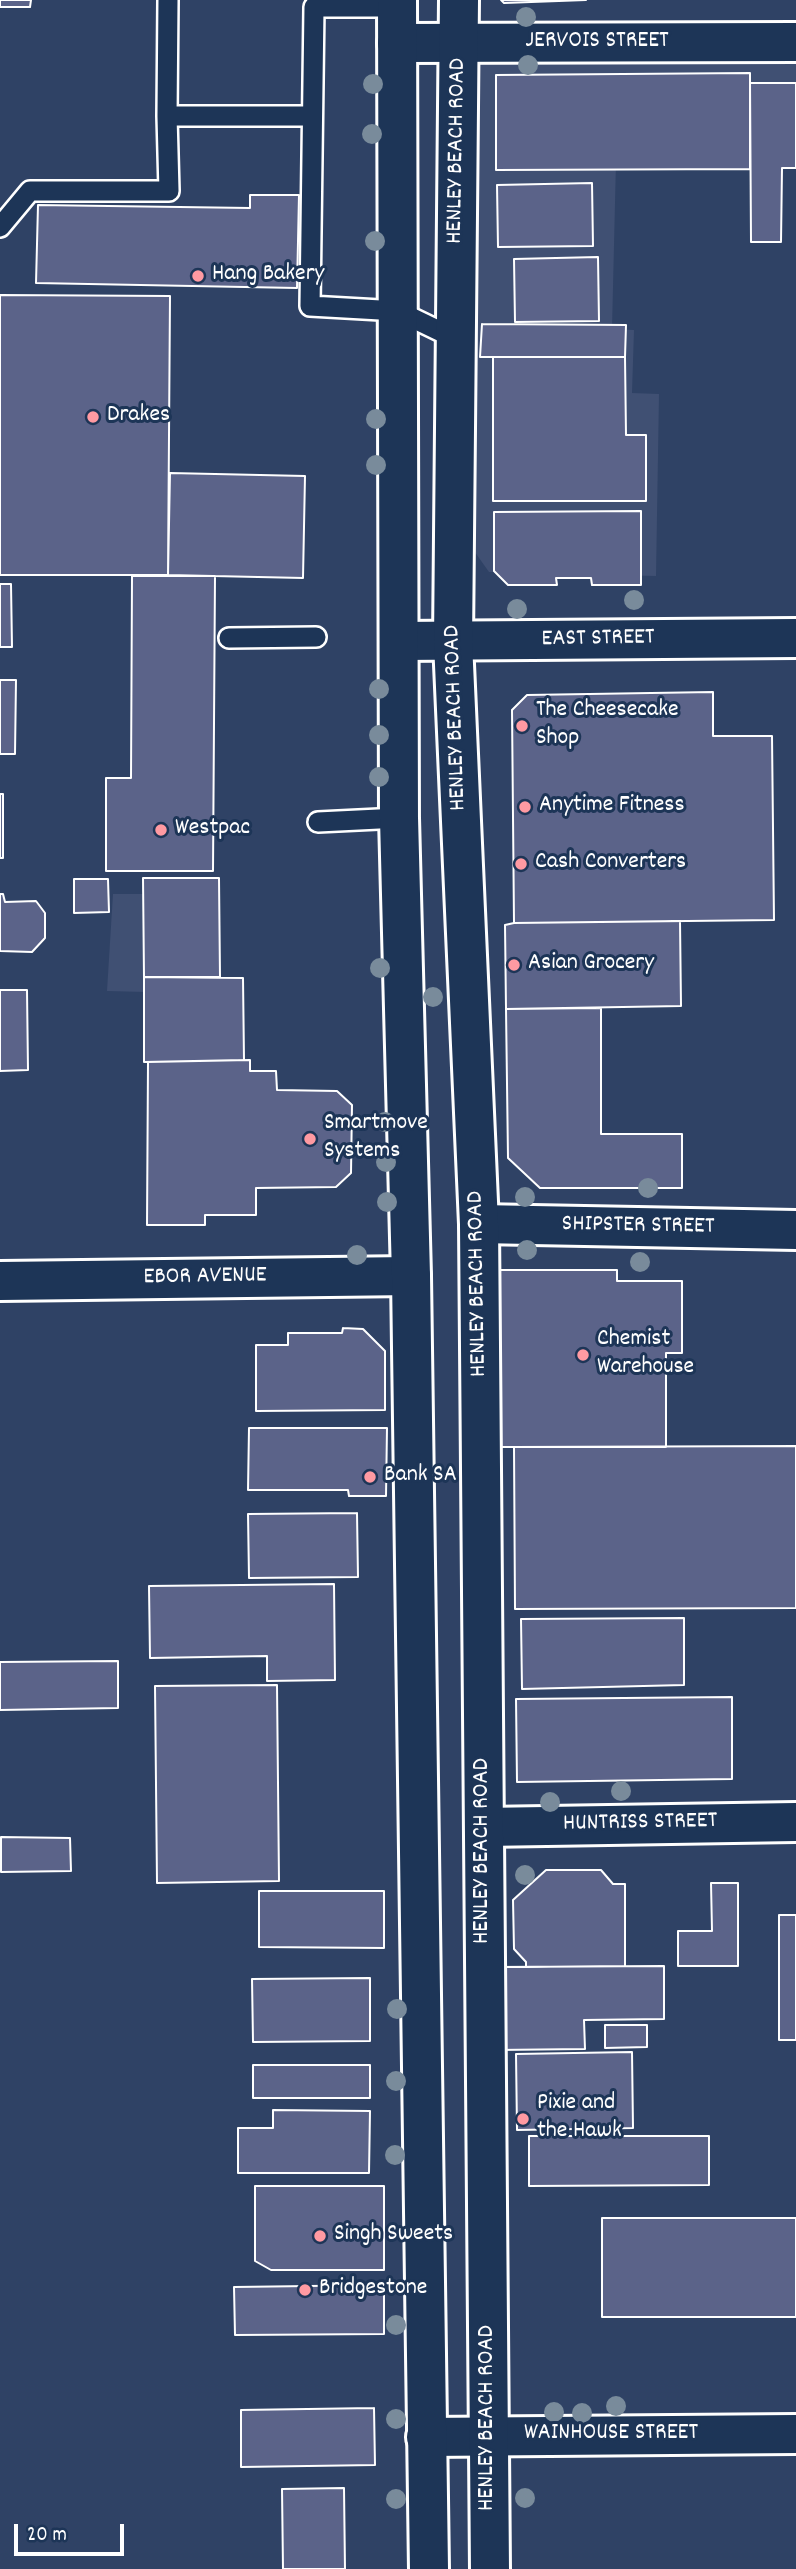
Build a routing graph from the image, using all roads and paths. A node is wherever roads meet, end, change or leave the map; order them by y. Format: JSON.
{"nodes":[{"id":1,"x":168,"y":0,"type":"edge"},
{"id":2,"x":459,"y":0,"type":"edge"},
{"id":3,"x":397,"y":17,"type":"edge"},
{"id":4,"x":796,"y":42,"type":"edge"},
{"id":5,"x":459,"y":43,"type":"junction"},
{"id":6,"x":167,"y":116,"type":"junction"},
{"id":7,"x":311,"y":116,"type":"junction"},
{"id":8,"x":0,"y":227,"type":"edge"},
{"id":9,"x":398,"y":311,"type":"junction"},
{"id":10,"x":456,"y":339,"type":"junction"},
{"id":11,"x":316,"y":637,"type":"dead end"},
{"id":12,"x":229,"y":638,"type":"dead end"},
{"id":13,"x":796,"y":638,"type":"edge"},
{"id":14,"x":400,"y":641,"type":"junction"},
{"id":15,"x":453,"y":642,"type":"junction"},
{"id":16,"x":399,"y":818,"type":"junction"},
{"id":17,"x":318,"y":822,"type":"dead end"},
{"id":18,"x":479,"y":1224,"type":"junction"},
{"id":19,"x":796,"y":1230,"type":"edge"},
{"id":20,"x":411,"y":1276,"type":"junction"},
{"id":21,"x":0,"y":1281,"type":"edge"},
{"id":22,"x":796,"y":1822,"type":"edge"},
{"id":23,"x":484,"y":1828,"type":"junction"},
{"id":24,"x":796,"y":2434,"type":"edge"},
{"id":25,"x":489,"y":2436,"type":"junction"},
{"id":26,"x":426,"y":2437,"type":"junction"},
{"id":27,"x":429,"y":2569,"type":"edge"},
{"id":28,"x":490,"y":2569,"type":"edge"}],
"edges":[{"from":1,"to":6,"type":"lane"},
{"from":2,"to":5,"type":"main road","name":"HENLEY BEACH ROAD"},
{"from":3,"to":5,"type":"main road","name":"JERVOIS STREET"},
{"from":3,"to":7,"type":"lane"},
{"from":3,"to":9,"type":"main road"},
{"from":4,"to":5,"type":"main road","name":"JERVOIS STREET"},
{"from":5,"to":10,"type":"main road","name":"HENLEY BEACH ROAD"},
{"from":6,"to":7,"type":"lane"},
{"from":6,"to":8,"type":"lane"},
{"from":7,"to":9,"type":"lane"},
{"from":9,"to":10,"type":"lane"},
{"from":9,"to":14,"type":"main road"},
{"from":10,"to":15,"type":"main road","name":"HENLEY BEACH ROAD"},
{"from":11,"to":12,"type":"lane"},
{"from":13,"to":15,"type":"main road","name":"EAST STREET"},
{"from":14,"to":15,"type":"main road","name":"EAST STREET"},
{"from":14,"to":16,"type":"main road"},
{"from":15,"to":18,"type":"main road","name":"HENLEY BEACH ROAD"},
{"from":16,"to":17,"type":"lane"},
{"from":16,"to":20,"type":"main road"},
{"from":18,"to":19,"type":"main road","name":"SHIPSTER STREET"},
{"from":18,"to":23,"type":"main road","name":"HENLEY BEACH ROAD"},
{"from":20,"to":21,"type":"main road","name":"EBOR AVENUE"},
{"from":20,"to":26,"type":"main road"},
{"from":22,"to":23,"type":"main road","name":"HUNTRISS STREET"},
{"from":23,"to":25,"type":"main road","name":"HENLEY BEACH ROAD"},
{"from":24,"to":25,"type":"main road","name":"WAINHOUSE STREET"},
{"from":25,"to":26,"type":"main road","name":"WAINHOUSE STREET"},
{"from":25,"to":28,"type":"main road","name":"HENLEY BEACH ROAD"},
{"from":26,"to":27,"type":"main road"}]}
